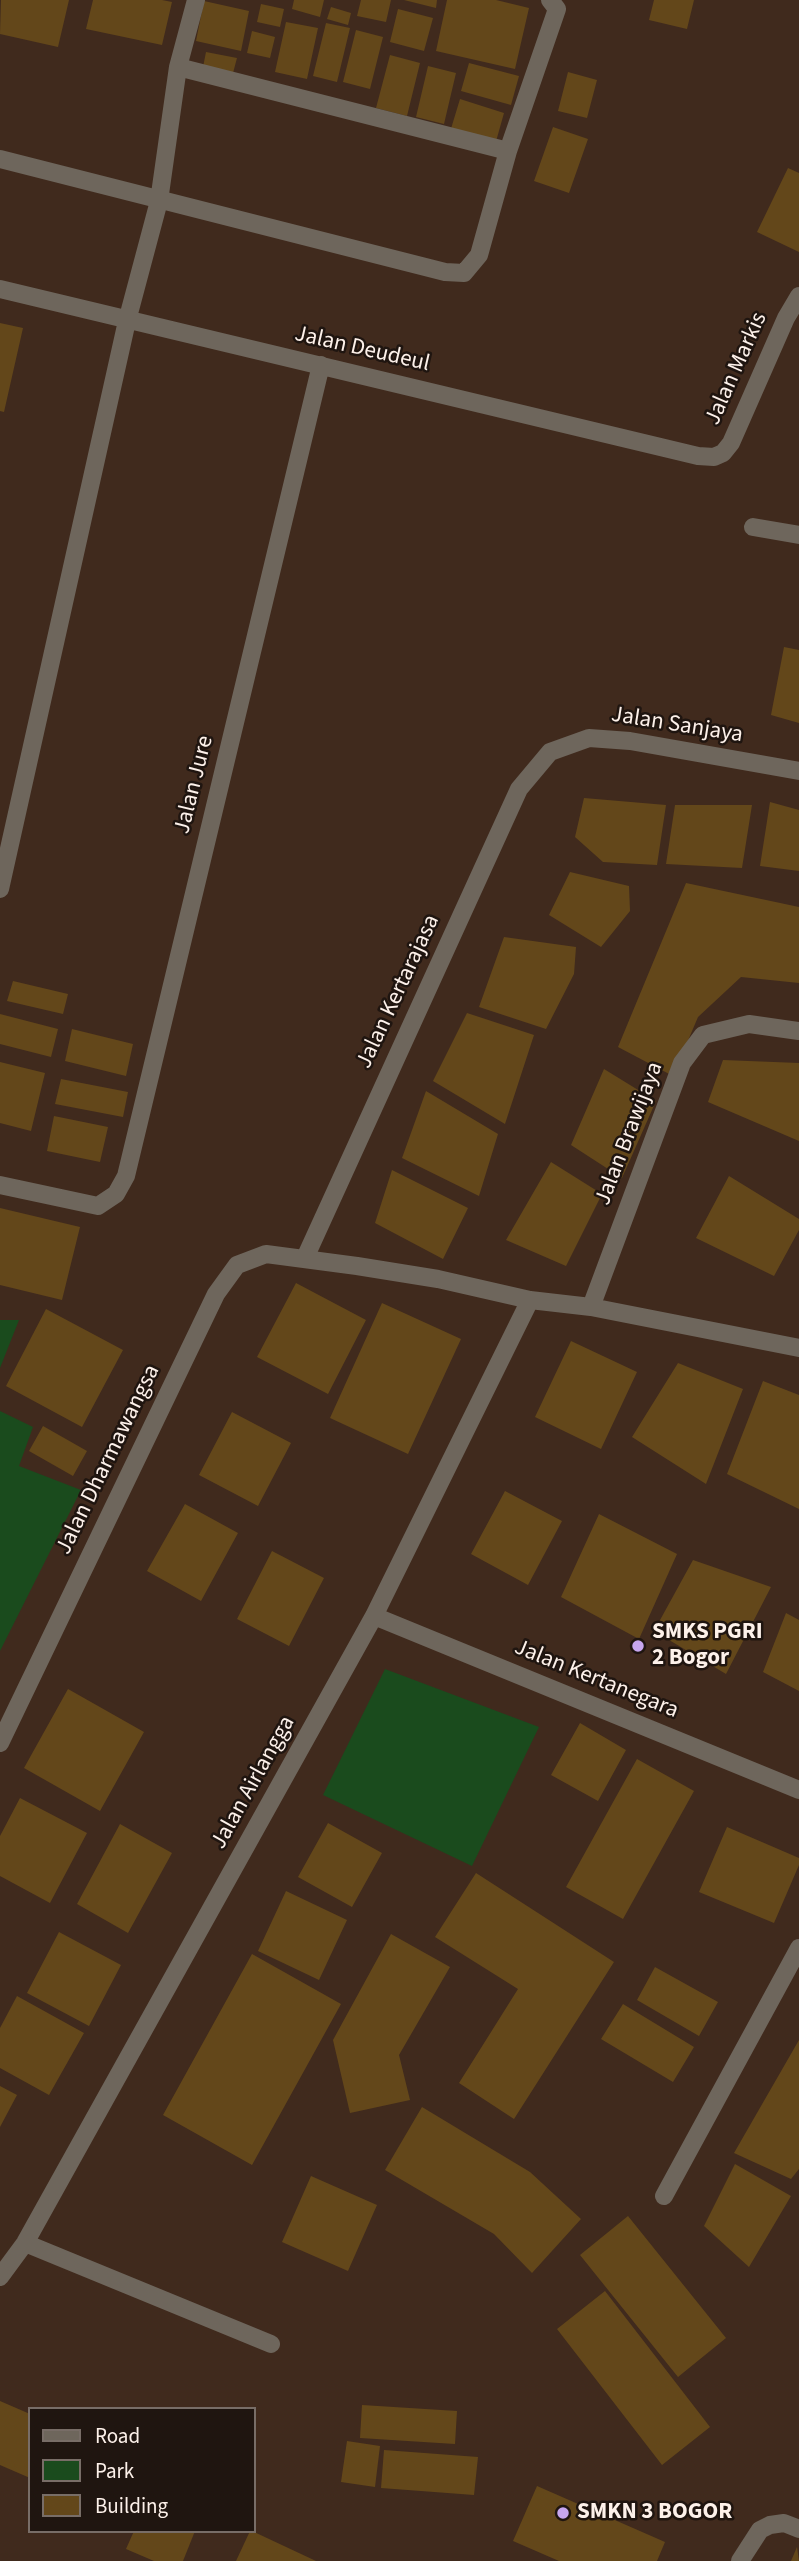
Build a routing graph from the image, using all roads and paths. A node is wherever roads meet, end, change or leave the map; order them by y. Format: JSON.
{"nodes":[{"id":1,"x":196,"y":0,"type":"edge"},
{"id":2,"x":550,"y":0,"type":"edge"},
{"id":3,"x":178,"y":67,"type":"junction"},
{"id":4,"x":508,"y":150,"type":"junction"},
{"id":5,"x":0,"y":159,"type":"edge"},
{"id":6,"x":159,"y":201,"type":"junction"},
{"id":7,"x":0,"y":289,"type":"edge"},
{"id":8,"x":799,"y":296,"type":"edge"},
{"id":9,"x":127,"y":321,"type":"junction"},
{"id":10,"x":321,"y":365,"type":"junction"},
{"id":11,"x":714,"y":457,"type":"joint"},
{"id":12,"x":753,"y":527,"type":"dead end"},
{"id":13,"x":799,"y":534,"type":"edge"},
{"id":14,"x":550,"y":752,"type":"joint"},
{"id":15,"x":799,"y":771,"type":"edge"},
{"id":16,"x":0,"y":889,"type":"edge"},
{"id":17,"x":799,"y":1031,"type":"edge"},
{"id":18,"x":0,"y":1185,"type":"edge"},
{"id":19,"x":305,"y":1258,"type":"junction"},
{"id":20,"x":530,"y":1300,"type":"junction"},
{"id":21,"x":591,"y":1307,"type":"junction"},
{"id":22,"x":799,"y":1348,"type":"edge"},
{"id":23,"x":374,"y":1616,"type":"junction"},
{"id":24,"x":0,"y":1743,"type":"edge"},
{"id":25,"x":799,"y":1790,"type":"edge"},
{"id":26,"x":799,"y":1948,"type":"edge"},
{"id":27,"x":663,"y":2196,"type":"dead end"},
{"id":28,"x":25,"y":2243,"type":"junction"},
{"id":29,"x":0,"y":2277,"type":"edge"},
{"id":30,"x":271,"y":2344,"type":"dead end"},
{"id":31,"x":799,"y":2529,"type":"edge"},
{"id":32,"x":740,"y":2561,"type":"edge"}],
"edges":[{"from":1,"to":3,"type":"street"},
{"from":2,"to":4,"type":"street"},
{"from":3,"to":4,"type":"street"},
{"from":3,"to":6,"type":"street"},
{"from":4,"to":6,"type":"street"},
{"from":5,"to":6,"type":"street"},
{"from":6,"to":9,"type":"street"},
{"from":7,"to":9,"type":"street","name":"Jalan Deudeul"},
{"from":8,"to":11,"type":"street","name":"Jalan Markis"},
{"from":9,"to":10,"type":"street","name":"Jalan Deudeul"},
{"from":9,"to":16,"type":"street"},
{"from":10,"to":11,"type":"street","name":"Jalan Deudeul"},
{"from":10,"to":18,"type":"street","name":"Jalan Jure"},
{"from":12,"to":13,"type":"street"},
{"from":14,"to":15,"type":"street","name":"Jalan Sanjaya"},
{"from":14,"to":19,"type":"street","name":"Jalan Kertarajasa"},
{"from":17,"to":21,"type":"street","name":"Jalan Brawijaya"},
{"from":19,"to":20,"type":"street"},
{"from":19,"to":24,"type":"street","name":"Jalan Dharmawangsa"},
{"from":20,"to":21,"type":"street"},
{"from":20,"to":23,"type":"street","name":"Jalan Airlangga"},
{"from":21,"to":22,"type":"street"},
{"from":23,"to":25,"type":"street","name":"Jalan Kertanegara"},
{"from":23,"to":28,"type":"street","name":"Jalan Airlangga"},
{"from":26,"to":27,"type":"street"},
{"from":28,"to":29,"type":"street","name":"Jalan Airlangga"},
{"from":28,"to":30,"type":"street"},
{"from":31,"to":32,"type":"street"}]}
